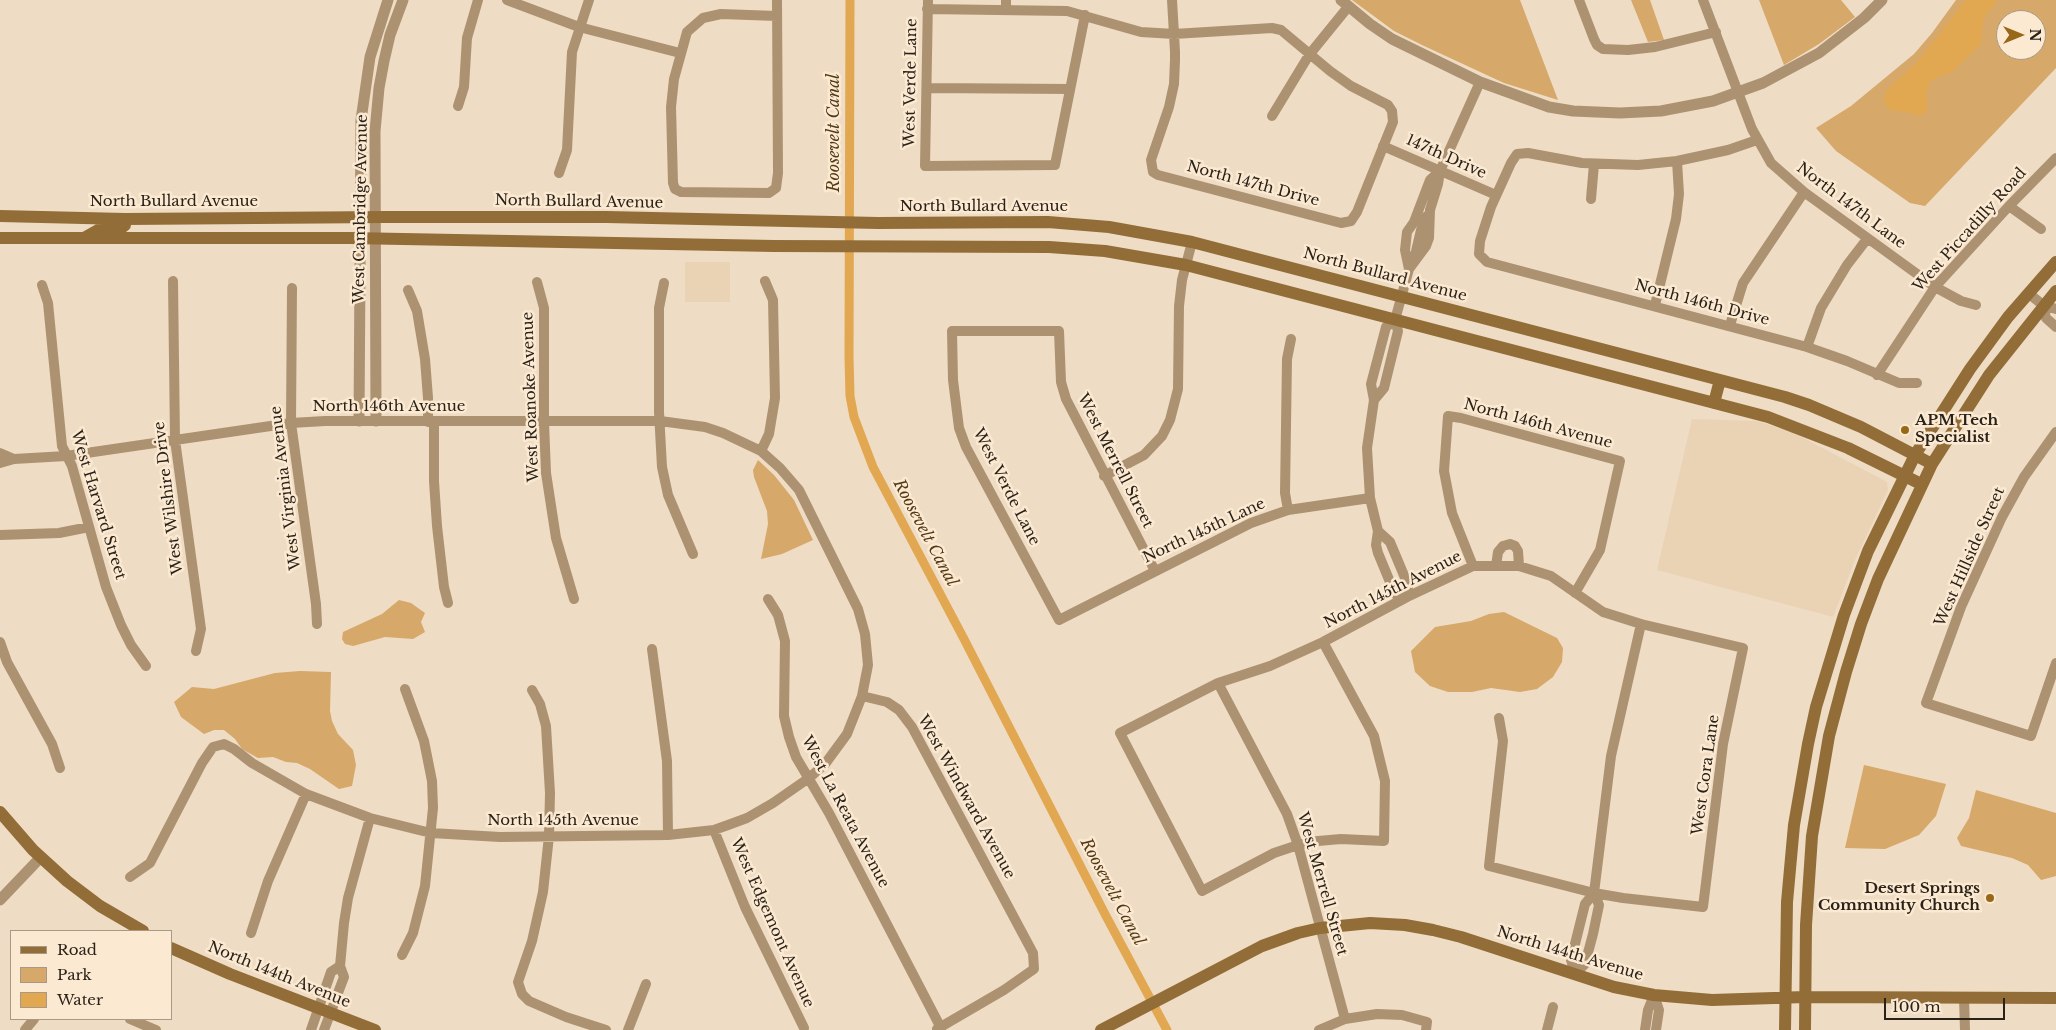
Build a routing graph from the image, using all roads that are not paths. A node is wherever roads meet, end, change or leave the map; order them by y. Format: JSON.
{"nodes":[{"id":1,"x":388,"y":0,"type":"edge"},
{"id":2,"x":403,"y":0,"type":"edge"},
{"id":3,"x":478,"y":0,"type":"edge"},
{"id":4,"x":507,"y":0,"type":"edge"},
{"id":5,"x":590,"y":0,"type":"edge"},
{"id":6,"x":777,"y":0,"type":"edge"},
{"id":7,"x":1172,"y":0,"type":"edge"},
{"id":8,"x":1579,"y":0,"type":"edge"},
{"id":9,"x":1704,"y":0,"type":"edge"},
{"id":10,"x":1882,"y":0,"type":"edge"},
{"id":11,"x":1344,"y":3,"type":"edge"},
{"id":12,"x":928,"y":4,"type":"edge"},
{"id":13,"x":1006,"y":5,"type":"edge"},
{"id":14,"x":1084,"y":15,"type":"junction"},
{"id":15,"x":777,"y":16,"type":"junction"},
{"id":16,"x":579,"y":27,"type":"junction"},
{"id":17,"x":1716,"y":32,"type":"junction"},
{"id":18,"x":1174,"y":34,"type":"junction"},
{"id":19,"x":680,"y":53,"type":"junction"},
{"id":20,"x":1309,"y":55,"type":"junction"},
{"id":21,"x":1480,"y":82,"type":"junction"},
{"id":22,"x":927,"y":88,"type":"junction"},
{"id":23,"x":1070,"y":89,"type":"junction"},
{"id":24,"x":1739,"y":93,"type":"junction"},
{"id":25,"x":458,"y":106,"type":"dead end"},
{"id":26,"x":1272,"y":116,"type":"dead end"},
{"id":27,"x":1757,"y":140,"type":"junction"},
{"id":28,"x":1383,"y":146,"type":"junction"},
{"id":29,"x":2056,"y":158,"type":"edge"},
{"id":30,"x":1677,"y":161,"type":"junction"},
{"id":31,"x":1594,"y":164,"type":"junction"},
{"id":32,"x":1440,"y":171,"type":"junction"},
{"id":33,"x":559,"y":173,"type":"dead end"},
{"id":34,"x":1804,"y":192,"type":"junction"},
{"id":35,"x":1496,"y":195,"type":"junction"},
{"id":36,"x":1591,"y":199,"type":"dead end"},
{"id":37,"x":2009,"y":206,"type":"junction"},
{"id":38,"x":0,"y":216,"type":"edge"},
{"id":39,"x":375,"y":217,"type":"junction"},
{"id":40,"x":360,"y":218,"type":"junction"},
{"id":41,"x":126,"y":219,"type":"junction"},
{"id":42,"x":2040,"y":229,"type":"dead end"},
{"id":43,"x":0,"y":238,"type":"edge"},
{"id":44,"x":83,"y":239,"type":"junction"},
{"id":45,"x":360,"y":239,"type":"junction"},
{"id":46,"x":375,"y":239,"type":"junction"},
{"id":47,"x":1866,"y":239,"type":"junction"},
{"id":48,"x":1192,"y":242,"type":"junction"},
{"id":49,"x":2056,"y":262,"type":"edge"},
{"id":50,"x":1186,"y":265,"type":"junction"},
{"id":51,"x":1411,"y":265,"type":"junction"},
{"id":52,"x":173,"y":280,"type":"dead end"},
{"id":53,"x":765,"y":281,"type":"dead end"},
{"id":54,"x":537,"y":282,"type":"dead end"},
{"id":55,"x":664,"y":283,"type":"dead end"},
{"id":56,"x":42,"y":285,"type":"dead end"},
{"id":57,"x":1935,"y":287,"type":"junction"},
{"id":58,"x":292,"y":288,"type":"dead end"},
{"id":59,"x":408,"y":290,"type":"dead end"},
{"id":60,"x":2056,"y":292,"type":"edge"},
{"id":61,"x":2028,"y":293,"type":"junction"},
{"id":62,"x":1401,"y":296,"type":"junction"},
{"id":63,"x":1655,"y":305,"type":"junction"},
{"id":64,"x":1976,"y":305,"type":"dead end"},
{"id":65,"x":2043,"y":305,"type":"junction"},
{"id":66,"x":2056,"y":309,"type":"edge"},
{"id":67,"x":1395,"y":320,"type":"junction"},
{"id":68,"x":1730,"y":325,"type":"junction"},
{"id":69,"x":2056,"y":327,"type":"edge"},
{"id":70,"x":952,"y":331,"type":"joint"},
{"id":71,"x":1290,"y":339,"type":"dead end"},
{"id":72,"x":1807,"y":346,"type":"junction"},
{"id":73,"x":1877,"y":375,"type":"junction"},
{"id":74,"x":1720,"y":380,"type":"junction"},
{"id":75,"x":1917,"y":383,"type":"dead end"},
{"id":76,"x":1714,"y":403,"type":"junction"},
{"id":77,"x":359,"y":421,"type":"junction"},
{"id":78,"x":376,"y":421,"type":"junction"},
{"id":79,"x":660,"y":421,"type":"junction"},
{"id":80,"x":291,"y":422,"type":"junction"},
{"id":81,"x":431,"y":422,"type":"junction"},
{"id":82,"x":544,"y":422,"type":"junction"},
{"id":83,"x":2056,"y":432,"type":"edge"},
{"id":84,"x":175,"y":440,"type":"junction"},
{"id":85,"x":761,"y":451,"type":"junction"},
{"id":86,"x":0,"y":453,"type":"edge"},
{"id":87,"x":1915,"y":455,"type":"junction"},
{"id":88,"x":66,"y":456,"type":"junction"},
{"id":89,"x":14,"y":459,"type":"junction"},
{"id":90,"x":0,"y":463,"type":"edge"},
{"id":91,"x":1932,"y":464,"type":"junction"},
{"id":92,"x":1104,"y":476,"type":"junction"},
{"id":93,"x":1904,"y":476,"type":"junction"},
{"id":94,"x":1921,"y":484,"type":"junction"},
{"id":95,"x":1370,"y":498,"type":"junction"},
{"id":96,"x":1288,"y":510,"type":"junction"},
{"id":97,"x":89,"y":527,"type":"junction"},
{"id":98,"x":1378,"y":531,"type":"junction"},
{"id":99,"x":0,"y":535,"type":"edge"},
{"id":100,"x":693,"y":554,"type":"dead end"},
{"id":101,"x":1473,"y":566,"type":"junction"},
{"id":102,"x":1496,"y":566,"type":"junction"},
{"id":103,"x":1519,"y":566,"type":"junction"},
{"id":104,"x":1155,"y":571,"type":"junction"},
{"id":105,"x":1575,"y":593,"type":"junction"},
{"id":106,"x":1407,"y":597,"type":"junction"},
{"id":107,"x":574,"y":599,"type":"dead end"},
{"id":108,"x":768,"y":599,"type":"dead end"},
{"id":109,"x":448,"y":602,"type":"dead end"},
{"id":110,"x":1059,"y":620,"type":"joint"},
{"id":111,"x":317,"y":624,"type":"dead end"},
{"id":112,"x":1641,"y":624,"type":"junction"},
{"id":113,"x":0,"y":642,"type":"edge"},
{"id":114,"x":1323,"y":642,"type":"junction"},
{"id":115,"x":1743,"y":648,"type":"joint"},
{"id":116,"x":652,"y":649,"type":"dead end"},
{"id":117,"x":196,"y":651,"type":"dead end"},
{"id":118,"x":2056,"y":663,"type":"edge"},
{"id":119,"x":146,"y":666,"type":"dead end"},
{"id":120,"x":1218,"y":683,"type":"junction"},
{"id":121,"x":405,"y":689,"type":"dead end"},
{"id":122,"x":532,"y":690,"type":"dead end"},
{"id":123,"x":862,"y":696,"type":"junction"},
{"id":124,"x":1499,"y":718,"type":"dead end"},
{"id":125,"x":60,"y":768,"type":"dead end"},
{"id":126,"x":809,"y":778,"type":"junction"},
{"id":127,"x":306,"y":794,"type":"junction"},
{"id":128,"x":0,"y":812,"type":"edge"},
{"id":129,"x":370,"y":818,"type":"junction"},
{"id":130,"x":714,"y":830,"type":"junction"},
{"id":131,"x":431,"y":833,"type":"junction"},
{"id":132,"x":549,"y":836,"type":"junction"},
{"id":133,"x":668,"y":836,"type":"junction"},
{"id":134,"x":1298,"y":845,"type":"junction"},
{"id":135,"x":40,"y":858,"type":"junction"},
{"id":136,"x":130,"y":877,"type":"dead end"},
{"id":137,"x":1594,"y":893,"type":"junction"},
{"id":138,"x":0,"y":900,"type":"edge"},
{"id":139,"x":1320,"y":928,"type":"junction"},
{"id":140,"x":141,"y":930,"type":"edge"},
{"id":141,"x":251,"y":932,"type":"dead end"},
{"id":142,"x":172,"y":948,"type":"edge"},
{"id":143,"x":402,"y":955,"type":"dead end"},
{"id":144,"x":1575,"y":974,"type":"junction"},
{"id":145,"x":646,"y":984,"type":"dead end"},
{"id":146,"x":1654,"y":995,"type":"junction"},
{"id":147,"x":1805,"y":997,"type":"junction"},
{"id":148,"x":1785,"y":998,"type":"junction"},
{"id":149,"x":1964,"y":998,"type":"junction"},
{"id":150,"x":2056,"y":998,"type":"edge"},
{"id":151,"x":1553,"y":1007,"type":"dead end"},
{"id":152,"x":324,"y":1011,"type":"junction"},
{"id":153,"x":1345,"y":1019,"type":"junction"},
{"id":154,"x":33,"y":1020,"type":"edge"},
{"id":155,"x":132,"y":1020,"type":"edge"},
{"id":156,"x":1427,"y":1026,"type":"edge"},
{"id":157,"x":804,"y":1028,"type":"dead end"},
{"id":158,"x":938,"y":1029,"type":"edge"},
{"id":159,"x":25,"y":1030,"type":"edge"},
{"id":160,"x":156,"y":1030,"type":"edge"},
{"id":161,"x":311,"y":1030,"type":"edge"},
{"id":162,"x":324,"y":1030,"type":"edge"},
{"id":163,"x":375,"y":1030,"type":"edge"},
{"id":164,"x":606,"y":1030,"type":"edge"},
{"id":165,"x":628,"y":1030,"type":"edge"},
{"id":166,"x":1101,"y":1030,"type":"edge"},
{"id":167,"x":1319,"y":1030,"type":"edge"},
{"id":168,"x":1547,"y":1030,"type":"edge"},
{"id":169,"x":1645,"y":1030,"type":"edge"},
{"id":170,"x":1656,"y":1030,"type":"edge"},
{"id":171,"x":1785,"y":1030,"type":"edge"},
{"id":172,"x":1805,"y":1030,"type":"edge"},
{"id":173,"x":1965,"y":1030,"type":"edge"}],
"edges":[{"from":1,"to":40,"type":"street","name":"West Cambridge Avenue"},
{"from":2,"to":39,"type":"street","name":"West Cambridge Avenue"},
{"from":3,"to":25,"type":"street"},
{"from":4,"to":16,"type":"street"},
{"from":5,"to":16,"type":"street"},
{"from":6,"to":15,"type":"street"},
{"from":7,"to":18,"type":"street"},
{"from":8,"to":17,"type":"street"},
{"from":9,"to":17,"type":"street","name":"North 147th Lane"},
{"from":10,"to":24,"type":"street"},
{"from":11,"to":20,"type":"street"},
{"from":11,"to":21,"type":"street"},
{"from":12,"to":13,"type":"street"},
{"from":12,"to":22,"type":"street","name":"West Verde Lane"},
{"from":13,"to":14,"type":"street"},
{"from":14,"to":18,"type":"street"},
{"from":14,"to":23,"type":"street"},
{"from":15,"to":19,"type":"street"},
{"from":15,"to":19,"type":"street"},
{"from":16,"to":19,"type":"street"},
{"from":16,"to":33,"type":"street"},
{"from":17,"to":24,"type":"street","name":"North 147th Lane"},
{"from":18,"to":20,"type":"street"},
{"from":18,"to":28,"type":"street","name":"North 147th Drive"},
{"from":20,"to":26,"type":"street"},
{"from":20,"to":28,"type":"street"},
{"from":21,"to":24,"type":"street"},
{"from":21,"to":32,"type":"street"},
{"from":22,"to":23,"type":"street"},
{"from":22,"to":23,"type":"street","name":"West Verde Lane"},
{"from":24,"to":27,"type":"street","name":"North 147th Lane"},
{"from":27,"to":30,"type":"street"},
{"from":27,"to":34,"type":"street","name":"North 147th Lane"},
{"from":28,"to":32,"type":"street","name":"147th Drive"},
{"from":29,"to":37,"type":"street","name":"West Piccadilly Road"},
{"from":30,"to":31,"type":"street"},
{"from":30,"to":63,"type":"street"},
{"from":31,"to":35,"type":"street"},
{"from":31,"to":36,"type":"street"},
{"from":32,"to":35,"type":"street","name":"147th Drive"},
{"from":32,"to":51,"type":"street"},
{"from":32,"to":51,"type":"street"},
{"from":34,"to":47,"type":"street","name":"North 147th Lane"},
{"from":34,"to":68,"type":"street"},
{"from":35,"to":63,"type":"street","name":"North 146th Drive"},
{"from":37,"to":42,"type":"street"},
{"from":37,"to":57,"type":"street","name":"West Piccadilly Road"},
{"from":38,"to":41,"type":"main road","name":"North Bullard Avenue"},
{"from":39,"to":40,"type":"main road","name":"North Bullard Avenue"},
{"from":39,"to":46,"type":"street","name":"West Cambridge Avenue"},
{"from":39,"to":48,"type":"main road","name":"North Bullard Avenue"},
{"from":40,"to":41,"type":"main road","name":"North Bullard Avenue"},
{"from":40,"to":45,"type":"street","name":"West Cambridge Avenue"},
{"from":41,"to":44,"type":"main road"},
{"from":43,"to":44,"type":"main road"},
{"from":44,"to":45,"type":"main road"},
{"from":45,"to":46,"type":"main road"},
{"from":45,"to":77,"type":"street","name":"West Cambridge Avenue"},
{"from":46,"to":50,"type":"main road"},
{"from":46,"to":78,"type":"street","name":"West Cambridge Avenue"},
{"from":47,"to":57,"type":"street","name":"North 147th Lane"},
{"from":47,"to":72,"type":"street"},
{"from":48,"to":50,"type":"street"},
{"from":48,"to":62,"type":"main road","name":"North Bullard Avenue"},
{"from":49,"to":61,"type":"main road"},
{"from":50,"to":67,"type":"main road"},
{"from":50,"to":92,"type":"street"},
{"from":51,"to":62,"type":"street"},
{"from":52,"to":84,"type":"street","name":"West Wilshire Drive"},
{"from":53,"to":85,"type":"street"},
{"from":54,"to":82,"type":"street","name":"West Roanoke Avenue"},
{"from":55,"to":79,"type":"street"},
{"from":56,"to":88,"type":"street","name":"West Harvard Street"},
{"from":57,"to":64,"type":"street","name":"North 147th Lane"},
{"from":57,"to":73,"type":"street","name":"West Piccadilly Road"},
{"from":58,"to":80,"type":"street","name":"West Virginia Avenue"},
{"from":59,"to":81,"type":"street"},
{"from":60,"to":65,"type":"main road"},
{"from":61,"to":65,"type":"street"},
{"from":61,"to":87,"type":"main road"},
{"from":62,"to":67,"type":"street"},
{"from":62,"to":74,"type":"main road","name":"North Bullard Avenue"},
{"from":63,"to":68,"type":"street","name":"North 146th Drive"},
{"from":65,"to":66,"type":"street"},
{"from":65,"to":69,"type":"street"},
{"from":65,"to":91,"type":"main road"},
{"from":67,"to":76,"type":"main road"},
{"from":67,"to":95,"type":"street"},
{"from":68,"to":72,"type":"street","name":"North 146th Drive"},
{"from":70,"to":92,"type":"street","name":"West Merrell Street"},
{"from":70,"to":110,"type":"street","name":"West Verde Lane"},
{"from":71,"to":96,"type":"street"},
{"from":72,"to":73,"type":"street","name":"North 146th Drive"},
{"from":73,"to":75,"type":"street","name":"North 146th Drive"},
{"from":74,"to":76,"type":"main road"},
{"from":74,"to":87,"type":"main road","name":"North Bullard Avenue"},
{"from":76,"to":93,"type":"main road"},
{"from":77,"to":78,"type":"street","name":"North 146th Avenue"},
{"from":77,"to":80,"type":"street","name":"North 146th Avenue"},
{"from":78,"to":81,"type":"street","name":"North 146th Avenue"},
{"from":79,"to":82,"type":"street","name":"North 146th Avenue"},
{"from":79,"to":85,"type":"street","name":"North 146th Avenue"},
{"from":79,"to":100,"type":"street"},
{"from":80,"to":84,"type":"street","name":"North 146th Avenue"},
{"from":80,"to":111,"type":"street","name":"West Virginia Avenue"},
{"from":81,"to":82,"type":"street","name":"North 146th Avenue"},
{"from":81,"to":109,"type":"street"},
{"from":82,"to":107,"type":"street","name":"West Roanoke Avenue"},
{"from":83,"to":118,"type":"street","name":"West Hillside Street"},
{"from":84,"to":88,"type":"street","name":"North 146th Avenue"},
{"from":84,"to":117,"type":"street","name":"West Wilshire Drive"},
{"from":85,"to":123,"type":"street"},
{"from":86,"to":89,"type":"street","name":"North 146th Avenue"},
{"from":87,"to":91,"type":"main road","name":"North Bullard Avenue"},
{"from":87,"to":93,"type":"main road"},
{"from":88,"to":89,"type":"street","name":"North 146th Avenue"},
{"from":88,"to":97,"type":"street","name":"West Harvard Street"},
{"from":89,"to":90,"type":"street","name":"North 146th Avenue"},
{"from":91,"to":94,"type":"main road"},
{"from":92,"to":104,"type":"street","name":"West Merrell Street"},
{"from":93,"to":94,"type":"main road"},
{"from":93,"to":148,"type":"main road"},
{"from":94,"to":147,"type":"main road"},
{"from":95,"to":96,"type":"street","name":"North 145th Lane"},
{"from":95,"to":98,"type":"street"},
{"from":96,"to":104,"type":"street","name":"North 145th Lane"},
{"from":97,"to":99,"type":"street"},
{"from":97,"to":119,"type":"street","name":"West Harvard Street"},
{"from":98,"to":106,"type":"street"},
{"from":98,"to":106,"type":"street"},
{"from":101,"to":102,"type":"street","name":"North 145th Avenue"},
{"from":101,"to":105,"type":"street","name":"North 146th Avenue"},
{"from":101,"to":106,"type":"street","name":"North 145th Avenue"},
{"from":102,"to":103,"type":"street","name":"North 145th Avenue"},
{"from":102,"to":103,"type":"street"},
{"from":103,"to":105,"type":"street","name":"North 145th Avenue"},
{"from":104,"to":110,"type":"street","name":"North 145th Lane"},
{"from":105,"to":112,"type":"street","name":"North 145th Avenue"},
{"from":106,"to":114,"type":"street","name":"North 145th Avenue"},
{"from":108,"to":126,"type":"street","name":"West La Reata Avenue"},
{"from":112,"to":115,"type":"street","name":"North 145th Avenue"},
{"from":112,"to":137,"type":"street"},
{"from":113,"to":125,"type":"street"},
{"from":114,"to":120,"type":"street","name":"North 145th Avenue"},
{"from":114,"to":134,"type":"street"},
{"from":115,"to":137,"type":"street","name":"West Cora Lane"},
{"from":116,"to":133,"type":"street"},
{"from":120,"to":134,"type":"street","name":"West Merrell Street"},
{"from":120,"to":134,"type":"street","name":"North 145th Avenue"},
{"from":121,"to":131,"type":"street"},
{"from":122,"to":132,"type":"street"},
{"from":123,"to":126,"type":"street","name":"North 145th Avenue"},
{"from":123,"to":158,"type":"street","name":"West Windward Avenue"},
{"from":124,"to":137,"type":"street"},
{"from":126,"to":130,"type":"street","name":"North 145th Avenue"},
{"from":126,"to":158,"type":"street","name":"West La Reata Avenue"},
{"from":127,"to":129,"type":"street","name":"North 145th Avenue"},
{"from":127,"to":136,"type":"street","name":"North 145th Avenue"},
{"from":127,"to":141,"type":"street"},
{"from":128,"to":135,"type":"main road"},
{"from":129,"to":131,"type":"street","name":"North 145th Avenue"},
{"from":129,"to":152,"type":"street"},
{"from":130,"to":133,"type":"street","name":"North 145th Avenue"},
{"from":130,"to":157,"type":"street","name":"West Edgemont Avenue"},
{"from":131,"to":132,"type":"street","name":"North 145th Avenue"},
{"from":131,"to":143,"type":"street"},
{"from":132,"to":133,"type":"street","name":"North 145th Avenue"},
{"from":132,"to":164,"type":"street"},
{"from":134,"to":139,"type":"street","name":"West Merrell Street"},
{"from":135,"to":138,"type":"street"},
{"from":135,"to":140,"type":"main road"},
{"from":137,"to":144,"type":"street"},
{"from":137,"to":144,"type":"street"},
{"from":139,"to":144,"type":"main road","name":"North 144th Avenue"},
{"from":139,"to":153,"type":"street","name":"West Merrell Street"},
{"from":139,"to":166,"type":"main road","name":"North 144th Avenue"},
{"from":142,"to":152,"type":"main road","name":"North 144th Avenue"},
{"from":144,"to":146,"type":"main road","name":"North 144th Avenue"},
{"from":145,"to":165,"type":"street"},
{"from":146,"to":148,"type":"main road","name":"North 144th Avenue"},
{"from":146,"to":169,"type":"street"},
{"from":146,"to":170,"type":"street"},
{"from":147,"to":148,"type":"main road","name":"North 144th Avenue"},
{"from":147,"to":149,"type":"main road","name":"North 144th Avenue"},
{"from":147,"to":172,"type":"main road"},
{"from":148,"to":171,"type":"main road"},
{"from":149,"to":150,"type":"main road","name":"North 144th Avenue"},
{"from":149,"to":173,"type":"street"},
{"from":151,"to":168,"type":"street"},
{"from":152,"to":161,"type":"street"},
{"from":152,"to":162,"type":"street"},
{"from":152,"to":163,"type":"main road","name":"North 144th Avenue"},
{"from":153,"to":156,"type":"street"},
{"from":153,"to":167,"type":"street"},
{"from":154,"to":159,"type":"street"},
{"from":155,"to":160,"type":"street"}]}
